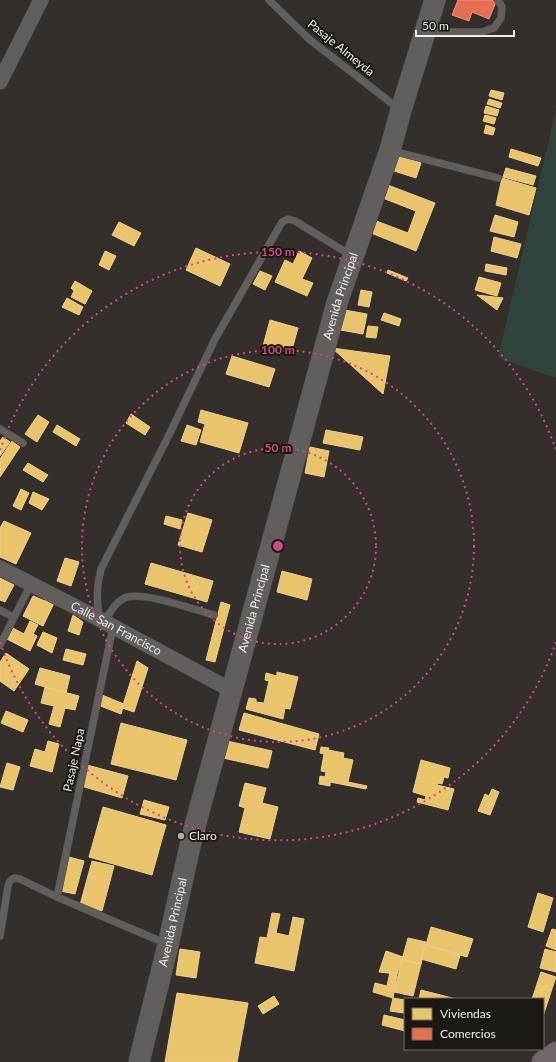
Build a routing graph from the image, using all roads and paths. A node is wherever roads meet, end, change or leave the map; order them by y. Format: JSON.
{"nodes":[{"id":1,"x":40,"y":0,"type":"edge"},
{"id":2,"x":269,"y":0,"type":"edge"},
{"id":3,"x":435,"y":0,"type":"edge"},
{"id":4,"x":498,"y":0,"type":"edge"},
{"id":5,"x":425,"y":32,"type":"junction"},
{"id":6,"x":0,"y":82,"type":"edge"},
{"id":7,"x":401,"y":110,"type":"junction"},
{"id":8,"x":390,"y":150,"type":"junction"},
{"id":9,"x":498,"y":178,"type":"dead end"},
{"id":10,"x":354,"y":257,"type":"junction"},
{"id":11,"x":0,"y":430,"type":"edge"},
{"id":12,"x":23,"y":443,"type":"dead end"},
{"id":13,"x":0,"y":568,"type":"edge"},
{"id":14,"x":31,"y":584,"type":"junction"},
{"id":15,"x":0,"y":610,"type":"edge"},
{"id":16,"x":214,"y":615,"type":"dead end"},
{"id":17,"x":13,"y":618,"type":"junction"},
{"id":18,"x":106,"y":623,"type":"junction"},
{"id":19,"x":0,"y":645,"type":"edge"},
{"id":20,"x":231,"y":690,"type":"junction"},
{"id":21,"x":57,"y":897,"type":"junction"},
{"id":22,"x":0,"y":936,"type":"edge"},
{"id":23,"x":168,"y":945,"type":"junction"},
{"id":24,"x":556,"y":1053,"type":"edge"},
{"id":25,"x":139,"y":1062,"type":"edge"},
{"id":26,"x":543,"y":1062,"type":"edge"}],
"edges":[{"from":1,"to":6,"type":"street"},
{"from":2,"to":7,"type":"lane","name":"Pasaje Almeyda"},
{"from":3,"to":5,"type":"main road","name":"Avenida Principal"},
{"from":4,"to":5,"type":"lane"},
{"from":5,"to":7,"type":"main road","name":"Avenida Principal"},
{"from":7,"to":8,"type":"main road","name":"Avenida Principal"},
{"from":8,"to":9,"type":"lane"},
{"from":8,"to":10,"type":"main road","name":"Avenida Principal"},
{"from":10,"to":18,"type":"lane"},
{"from":10,"to":20,"type":"main road","name":"Avenida Principal"},
{"from":11,"to":12,"type":"lane"},
{"from":13,"to":14,"type":"street","name":"Calle San Francisco"},
{"from":14,"to":17,"type":"lane"},
{"from":14,"to":18,"type":"street","name":"Calle San Francisco"},
{"from":15,"to":17,"type":"lane"},
{"from":16,"to":18,"type":"lane"},
{"from":17,"to":19,"type":"lane"},
{"from":18,"to":20,"type":"street","name":"Calle San Francisco"},
{"from":18,"to":21,"type":"lane","name":"Pasaje Napa"},
{"from":20,"to":23,"type":"main road","name":"Avenida Principal"},
{"from":21,"to":22,"type":"lane"},
{"from":21,"to":23,"type":"lane"},
{"from":23,"to":25,"type":"main road","name":"Avenida Principal"},
{"from":24,"to":26,"type":"highway"}]}
